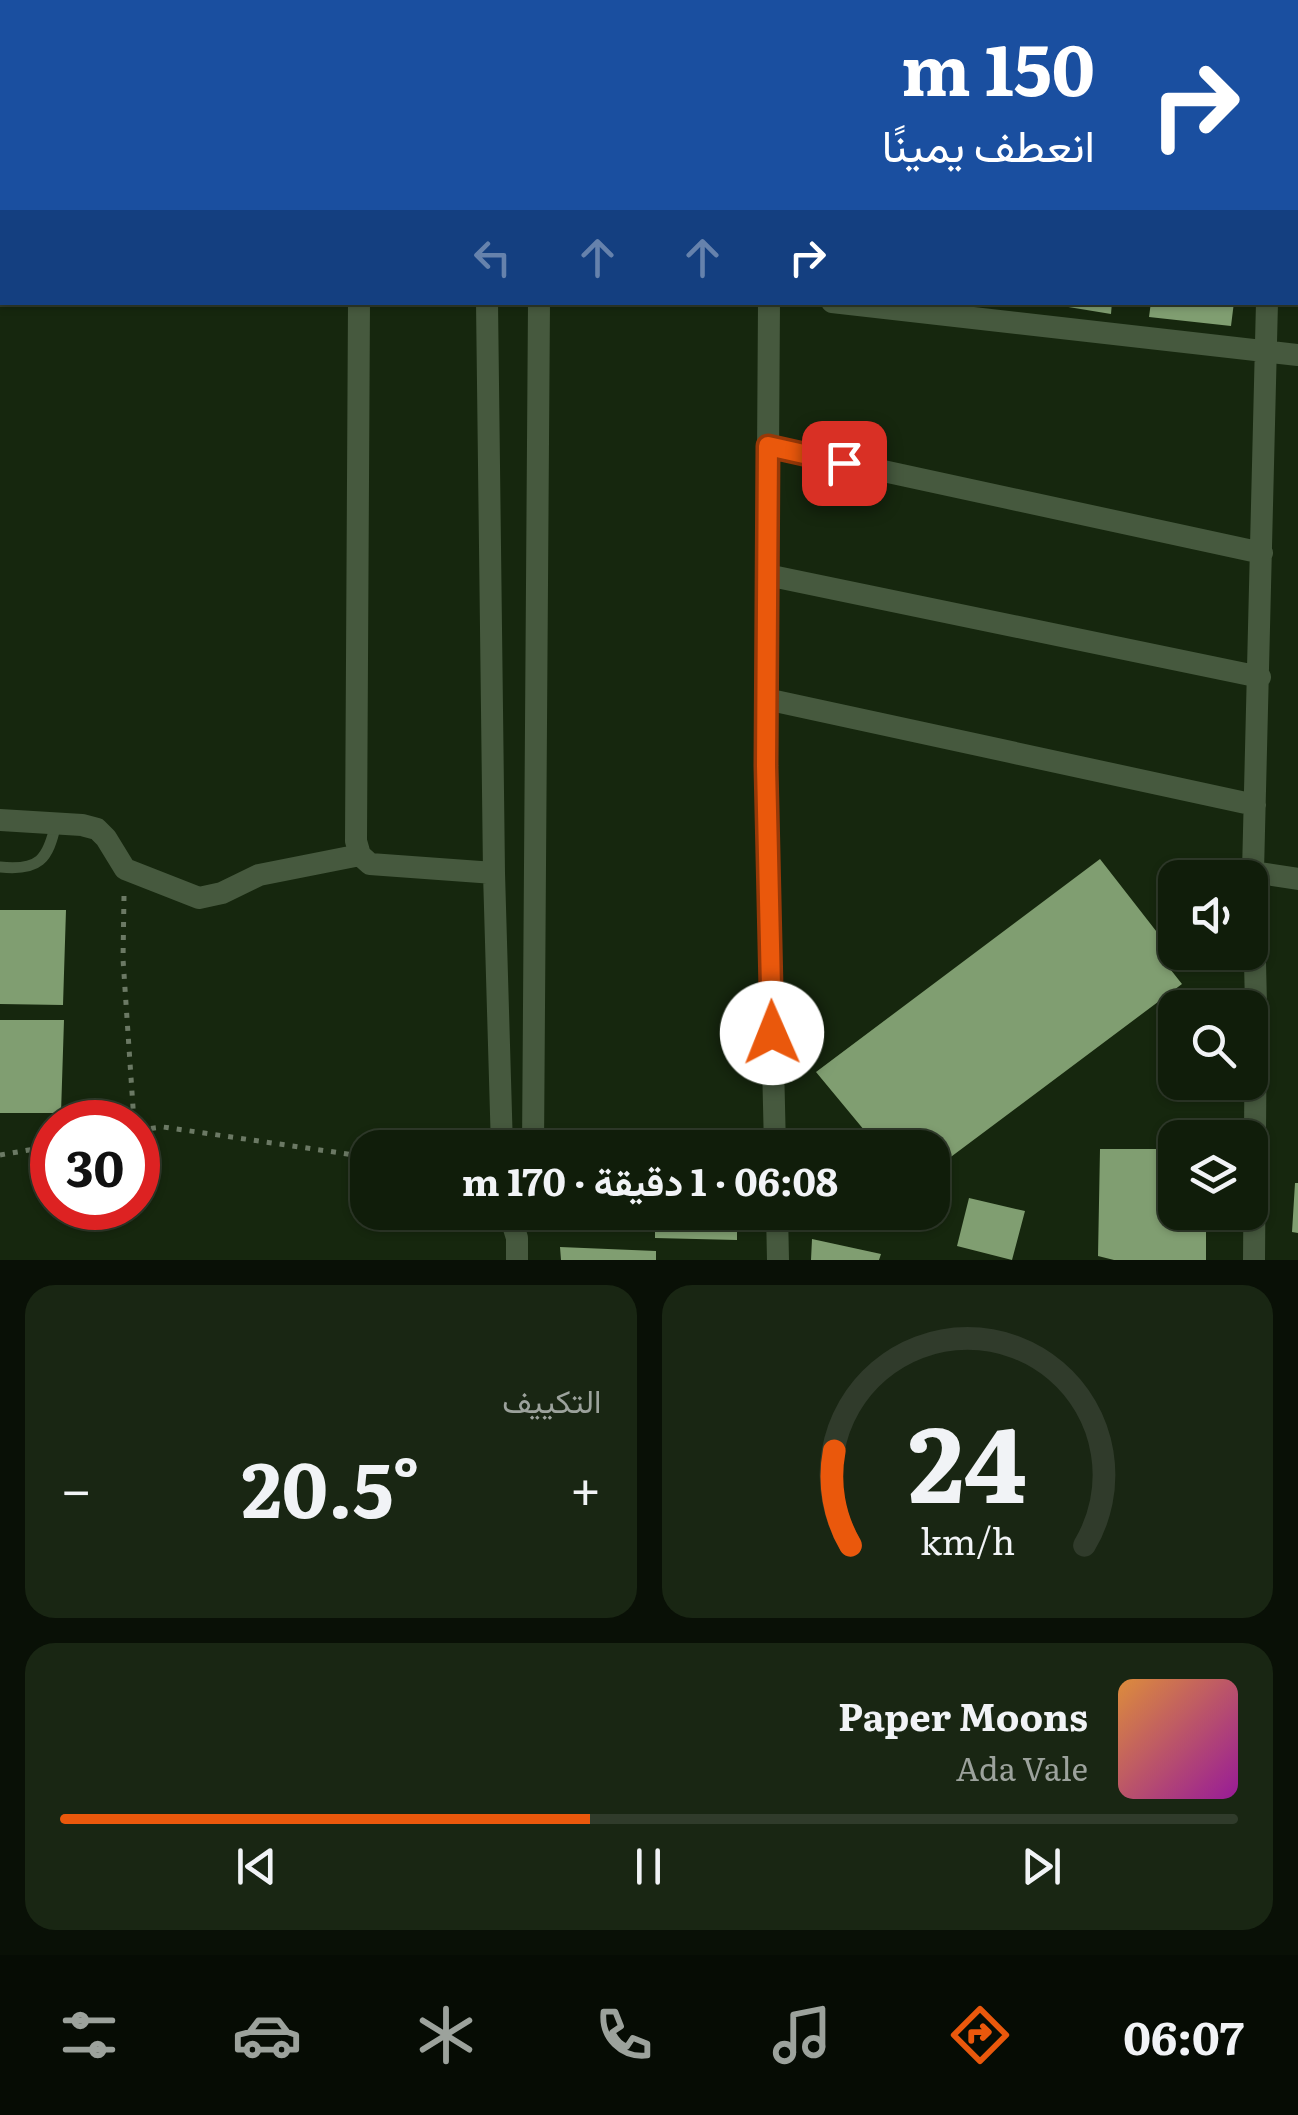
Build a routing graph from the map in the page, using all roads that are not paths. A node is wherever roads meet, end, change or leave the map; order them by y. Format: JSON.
{"nodes":[{"id":1,"x":359,"y":305,"type":"edge"},
{"id":2,"x":487,"y":305,"type":"edge"},
{"id":3,"x":539,"y":305,"type":"edge"},
{"id":4,"x":769,"y":305,"type":"edge"},
{"id":5,"x":1267,"y":305,"type":"edge"},
{"id":6,"x":889,"y":306,"type":"edge"},
{"id":7,"x":1264,"y":351,"type":"junction"},
{"id":8,"x":1298,"y":355,"type":"edge"},
{"id":9,"x":768,"y":446,"type":"junction"},
{"id":10,"x":1262,"y":553,"type":"junction"},
{"id":11,"x":767,"y":575,"type":"junction"},
{"id":12,"x":1260,"y":677,"type":"junction"},
{"id":13,"x":766,"y":699,"type":"junction"},
{"id":14,"x":1255,"y":805,"type":"junction"},
{"id":15,"x":0,"y":820,"type":"edge"},
{"id":16,"x":56,"y":824,"type":"junction"},
{"id":17,"x":360,"y":855,"type":"junction"},
{"id":18,"x":1253,"y":860,"type":"edge"},
{"id":19,"x":0,"y":867,"type":"edge"},
{"id":20,"x":494,"y":873,"type":"junction"},
{"id":21,"x":1268,"y":874,"type":"edge"},
{"id":22,"x":1298,"y":879,"type":"edge"},
{"id":23,"x":1255,"y":970,"type":"edge"},
{"id":24,"x":501,"y":1130,"type":"edge"},
{"id":25,"x":533,"y":1130,"type":"edge"},
{"id":26,"x":775,"y":1130,"type":"edge"},
{"id":27,"x":777,"y":1230,"type":"edge"},
{"id":28,"x":778,"y":1260,"type":"edge"},
{"id":29,"x":1254,"y":1260,"type":"edge"}],
"edges":[{"from":1,"to":17,"type":"street"},
{"from":2,"to":20,"type":"street"},
{"from":3,"to":25,"type":"street"},
{"from":4,"to":9,"type":"street"},
{"from":5,"to":7,"type":"street"},
{"from":6,"to":7,"type":"street"},
{"from":7,"to":8,"type":"street"},
{"from":7,"to":10,"type":"street"},
{"from":9,"to":10,"type":"street"},
{"from":9,"to":11,"type":"street"},
{"from":10,"to":12,"type":"street"},
{"from":11,"to":12,"type":"street"},
{"from":11,"to":13,"type":"street"},
{"from":12,"to":14,"type":"street"},
{"from":13,"to":14,"type":"street"},
{"from":13,"to":26,"type":"street"},
{"from":14,"to":18,"type":"street"},
{"from":15,"to":16,"type":"street"},
{"from":16,"to":17,"type":"street"},
{"from":16,"to":19,"type":"lane"},
{"from":17,"to":20,"type":"street"},
{"from":20,"to":24,"type":"street"},
{"from":21,"to":22,"type":"street"},
{"from":23,"to":29,"type":"street"},
{"from":27,"to":28,"type":"street"}]}
